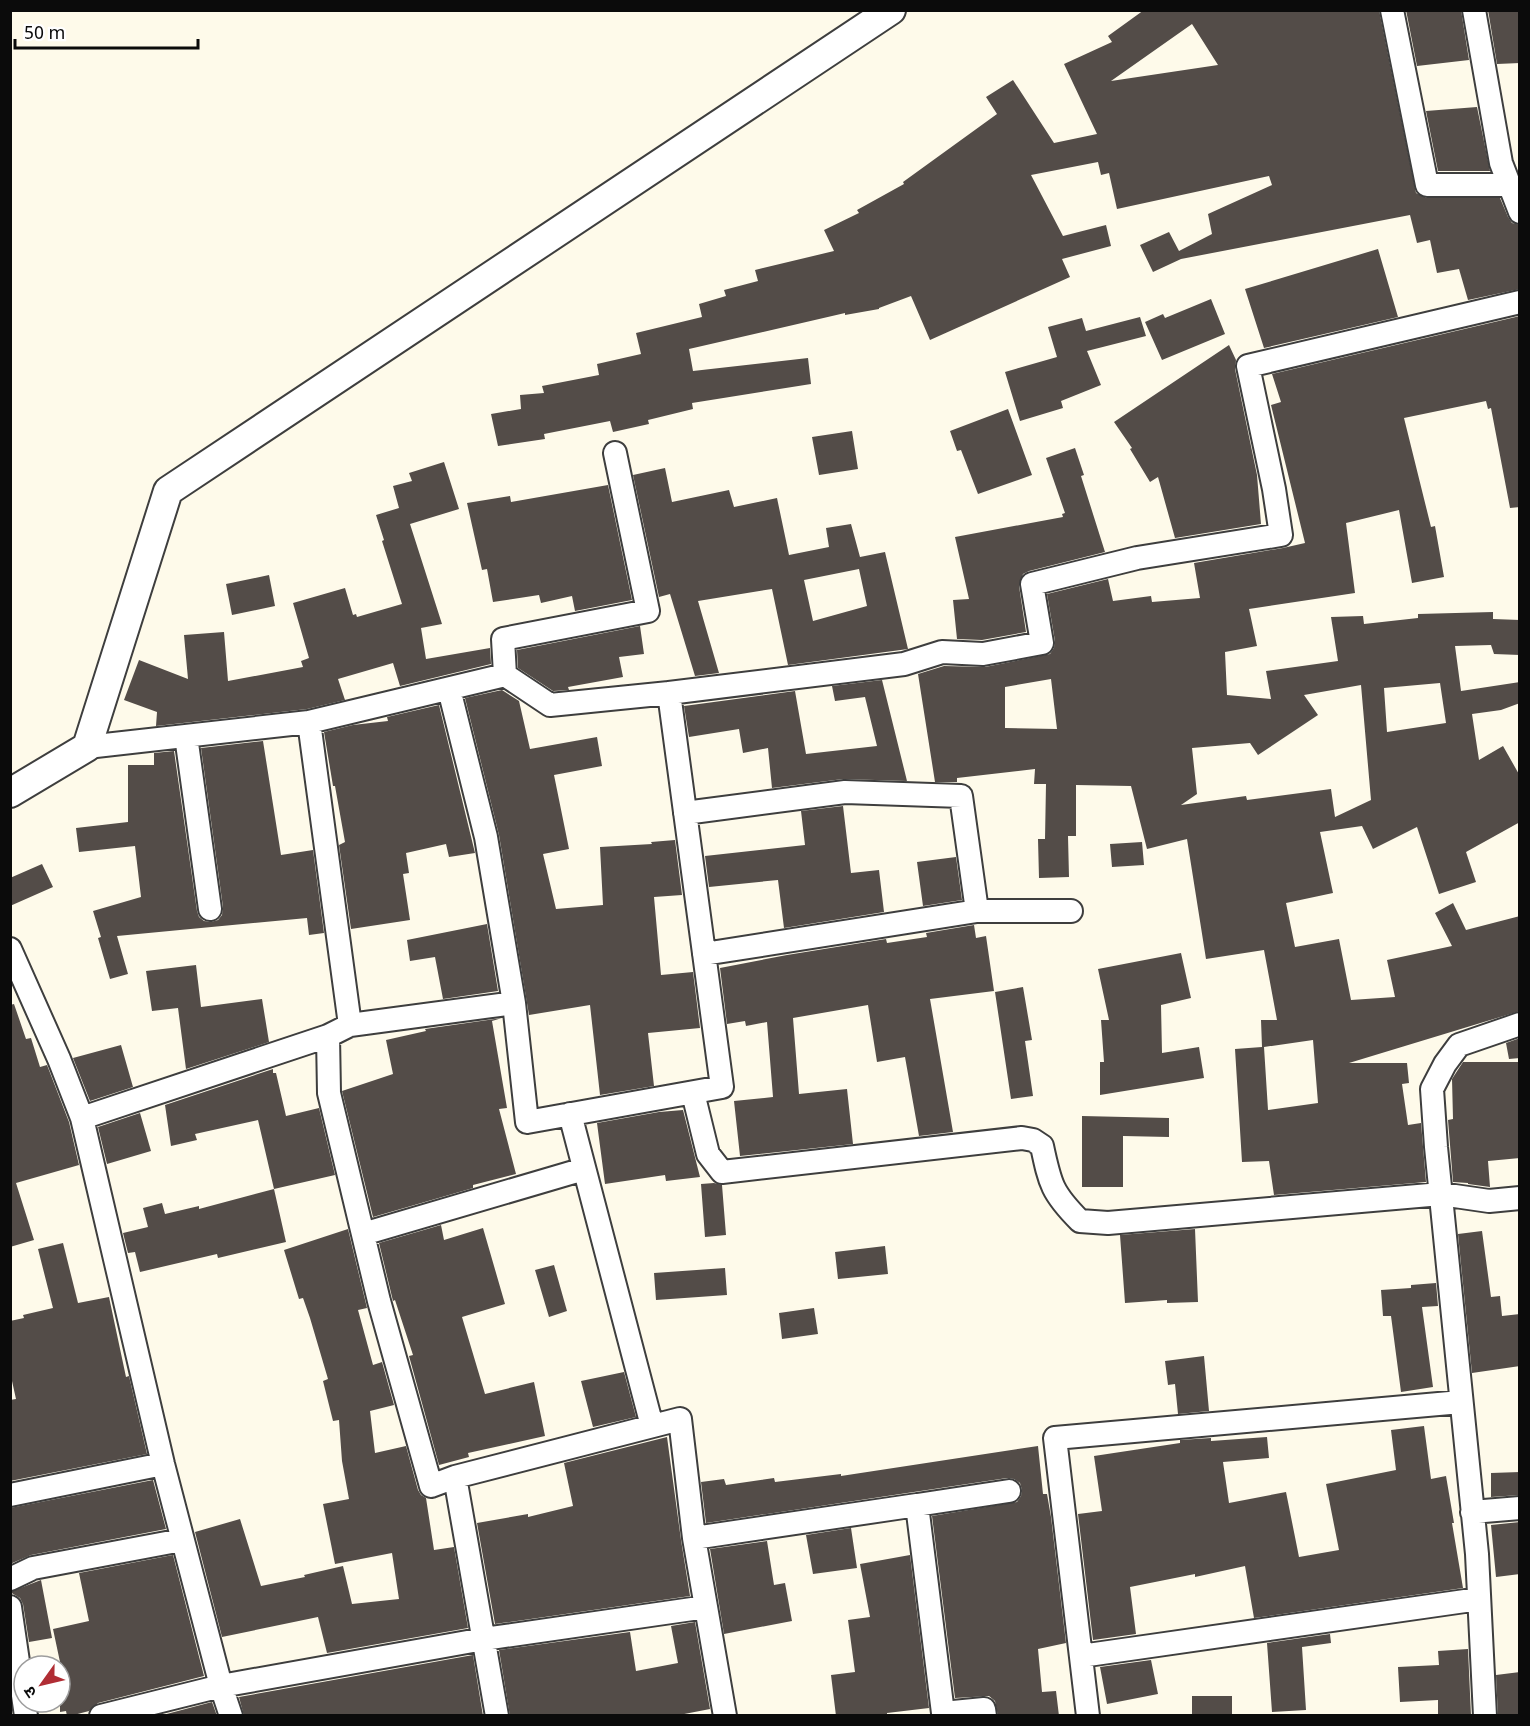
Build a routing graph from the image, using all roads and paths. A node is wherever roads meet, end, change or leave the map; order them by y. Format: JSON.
{"nodes":[{"id":1,"x":891,"y":10,"type":"edge"},
{"id":2,"x":1392,"y":10,"type":"edge"},
{"id":3,"x":1473,"y":10,"type":"edge"},
{"id":4,"x":1510,"y":185,"type":"junction"},
{"id":5,"x":1520,"y":212,"type":"edge"},
{"id":6,"x":1520,"y":302,"type":"edge"},
{"id":7,"x":615,"y":453,"type":"dead end"},
{"id":8,"x":505,"y":675,"type":"junction"},
{"id":9,"x":449,"y":689,"type":"junction"},
{"id":10,"x":669,"y":693,"type":"junction"},
{"id":11,"x":309,"y":723,"type":"junction"},
{"id":12,"x":186,"y":736,"type":"junction"},
{"id":13,"x":87,"y":747,"type":"junction"},
{"id":14,"x":10,"y":793,"type":"edge"},
{"id":15,"x":685,"y":813,"type":"junction"},
{"id":16,"x":210,"y":909,"type":"dead end"},
{"id":17,"x":977,"y":911,"type":"junction"},
{"id":18,"x":1071,"y":911,"type":"dead end"},
{"id":19,"x":10,"y":949,"type":"edge"},
{"id":20,"x":704,"y":954,"type":"junction"},
{"id":21,"x":514,"y":1003,"type":"junction"},
{"id":22,"x":1520,"y":1024,"type":"edge"},
{"id":23,"x":350,"y":1025,"type":"junction"},
{"id":24,"x":328,"y":1036,"type":"junction"},
{"id":25,"x":693,"y":1093,"type":"junction"},
{"id":26,"x":570,"y":1114,"type":"junction"},
{"id":27,"x":82,"y":1118,"type":"junction"},
{"id":28,"x":584,"y":1169,"type":"junction"},
{"id":29,"x":1441,"y":1194,"type":"junction"},
{"id":30,"x":1520,"y":1198,"type":"edge"},
{"id":31,"x":363,"y":1234,"type":"junction"},
{"id":32,"x":1461,"y":1402,"type":"junction"},
{"id":33,"x":652,"y":1426,"type":"junction"},
{"id":34,"x":163,"y":1464,"type":"junction"},
{"id":35,"x":454,"y":1477,"type":"junction"},
{"id":36,"x":1009,"y":1491,"type":"dead end"},
{"id":37,"x":10,"y":1495,"type":"edge"},
{"id":38,"x":917,"y":1505,"type":"junction"},
{"id":39,"x":1520,"y":1508,"type":"edge"},
{"id":40,"x":1472,"y":1512,"type":"junction"},
{"id":41,"x":694,"y":1539,"type":"junction"},
{"id":42,"x":182,"y":1540,"type":"junction"},
{"id":43,"x":10,"y":1579,"type":"edge"},
{"id":44,"x":1479,"y":1599,"type":"junction"},
{"id":45,"x":10,"y":1607,"type":"edge"},
{"id":46,"x":706,"y":1607,"type":"junction"},
{"id":47,"x":484,"y":1639,"type":"junction"},
{"id":48,"x":1081,"y":1656,"type":"junction"},
{"id":49,"x":221,"y":1686,"type":"junction"},
{"id":50,"x":934,"y":1714,"type":"edge"},
{"id":51,"x":26,"y":1716,"type":"edge"},
{"id":52,"x":101,"y":1716,"type":"edge"},
{"id":53,"x":231,"y":1716,"type":"edge"},
{"id":54,"x":497,"y":1716,"type":"edge"},
{"id":55,"x":725,"y":1716,"type":"edge"},
{"id":56,"x":985,"y":1716,"type":"edge"},
{"id":57,"x":1088,"y":1716,"type":"edge"},
{"id":58,"x":1485,"y":1716,"type":"edge"}],
"edges":[{"from":1,"to":13,"type":"street"},
{"from":2,"to":4,"type":"street"},
{"from":3,"to":4,"type":"street"},
{"from":4,"to":5,"type":"street"},
{"from":6,"to":10,"type":"street"},
{"from":7,"to":8,"type":"street"},
{"from":8,"to":9,"type":"street"},
{"from":8,"to":10,"type":"street"},
{"from":9,"to":11,"type":"street"},
{"from":9,"to":21,"type":"street"},
{"from":10,"to":15,"type":"street"},
{"from":11,"to":12,"type":"street"},
{"from":11,"to":23,"type":"street"},
{"from":12,"to":13,"type":"street"},
{"from":12,"to":16,"type":"street"},
{"from":13,"to":14,"type":"street"},
{"from":15,"to":17,"type":"street"},
{"from":15,"to":20,"type":"street"},
{"from":17,"to":18,"type":"street"},
{"from":17,"to":20,"type":"street"},
{"from":19,"to":27,"type":"street"},
{"from":20,"to":25,"type":"street"},
{"from":21,"to":23,"type":"street"},
{"from":21,"to":26,"type":"street"},
{"from":22,"to":29,"type":"street"},
{"from":23,"to":24,"type":"street"},
{"from":24,"to":27,"type":"street"},
{"from":24,"to":31,"type":"street"},
{"from":25,"to":26,"type":"street"},
{"from":25,"to":29,"type":"street"},
{"from":26,"to":28,"type":"street"},
{"from":27,"to":34,"type":"street"},
{"from":28,"to":31,"type":"street"},
{"from":28,"to":33,"type":"street"},
{"from":29,"to":30,"type":"street"},
{"from":29,"to":32,"type":"street"},
{"from":31,"to":35,"type":"street"},
{"from":32,"to":40,"type":"street"},
{"from":32,"to":48,"type":"street"},
{"from":33,"to":35,"type":"street"},
{"from":33,"to":41,"type":"street"},
{"from":34,"to":37,"type":"street"},
{"from":34,"to":42,"type":"street"},
{"from":35,"to":47,"type":"street"},
{"from":36,"to":38,"type":"street"},
{"from":38,"to":41,"type":"street"},
{"from":38,"to":50,"type":"street"},
{"from":39,"to":40,"type":"street"},
{"from":40,"to":44,"type":"street"},
{"from":41,"to":46,"type":"street"},
{"from":42,"to":43,"type":"street"},
{"from":42,"to":49,"type":"street"},
{"from":44,"to":48,"type":"street"},
{"from":44,"to":58,"type":"street"},
{"from":45,"to":51,"type":"street"},
{"from":46,"to":47,"type":"street"},
{"from":46,"to":55,"type":"street"},
{"from":47,"to":49,"type":"street"},
{"from":47,"to":54,"type":"street"},
{"from":48,"to":57,"type":"street"},
{"from":49,"to":52,"type":"street"},
{"from":49,"to":53,"type":"street"},
{"from":50,"to":56,"type":"street"}]}
